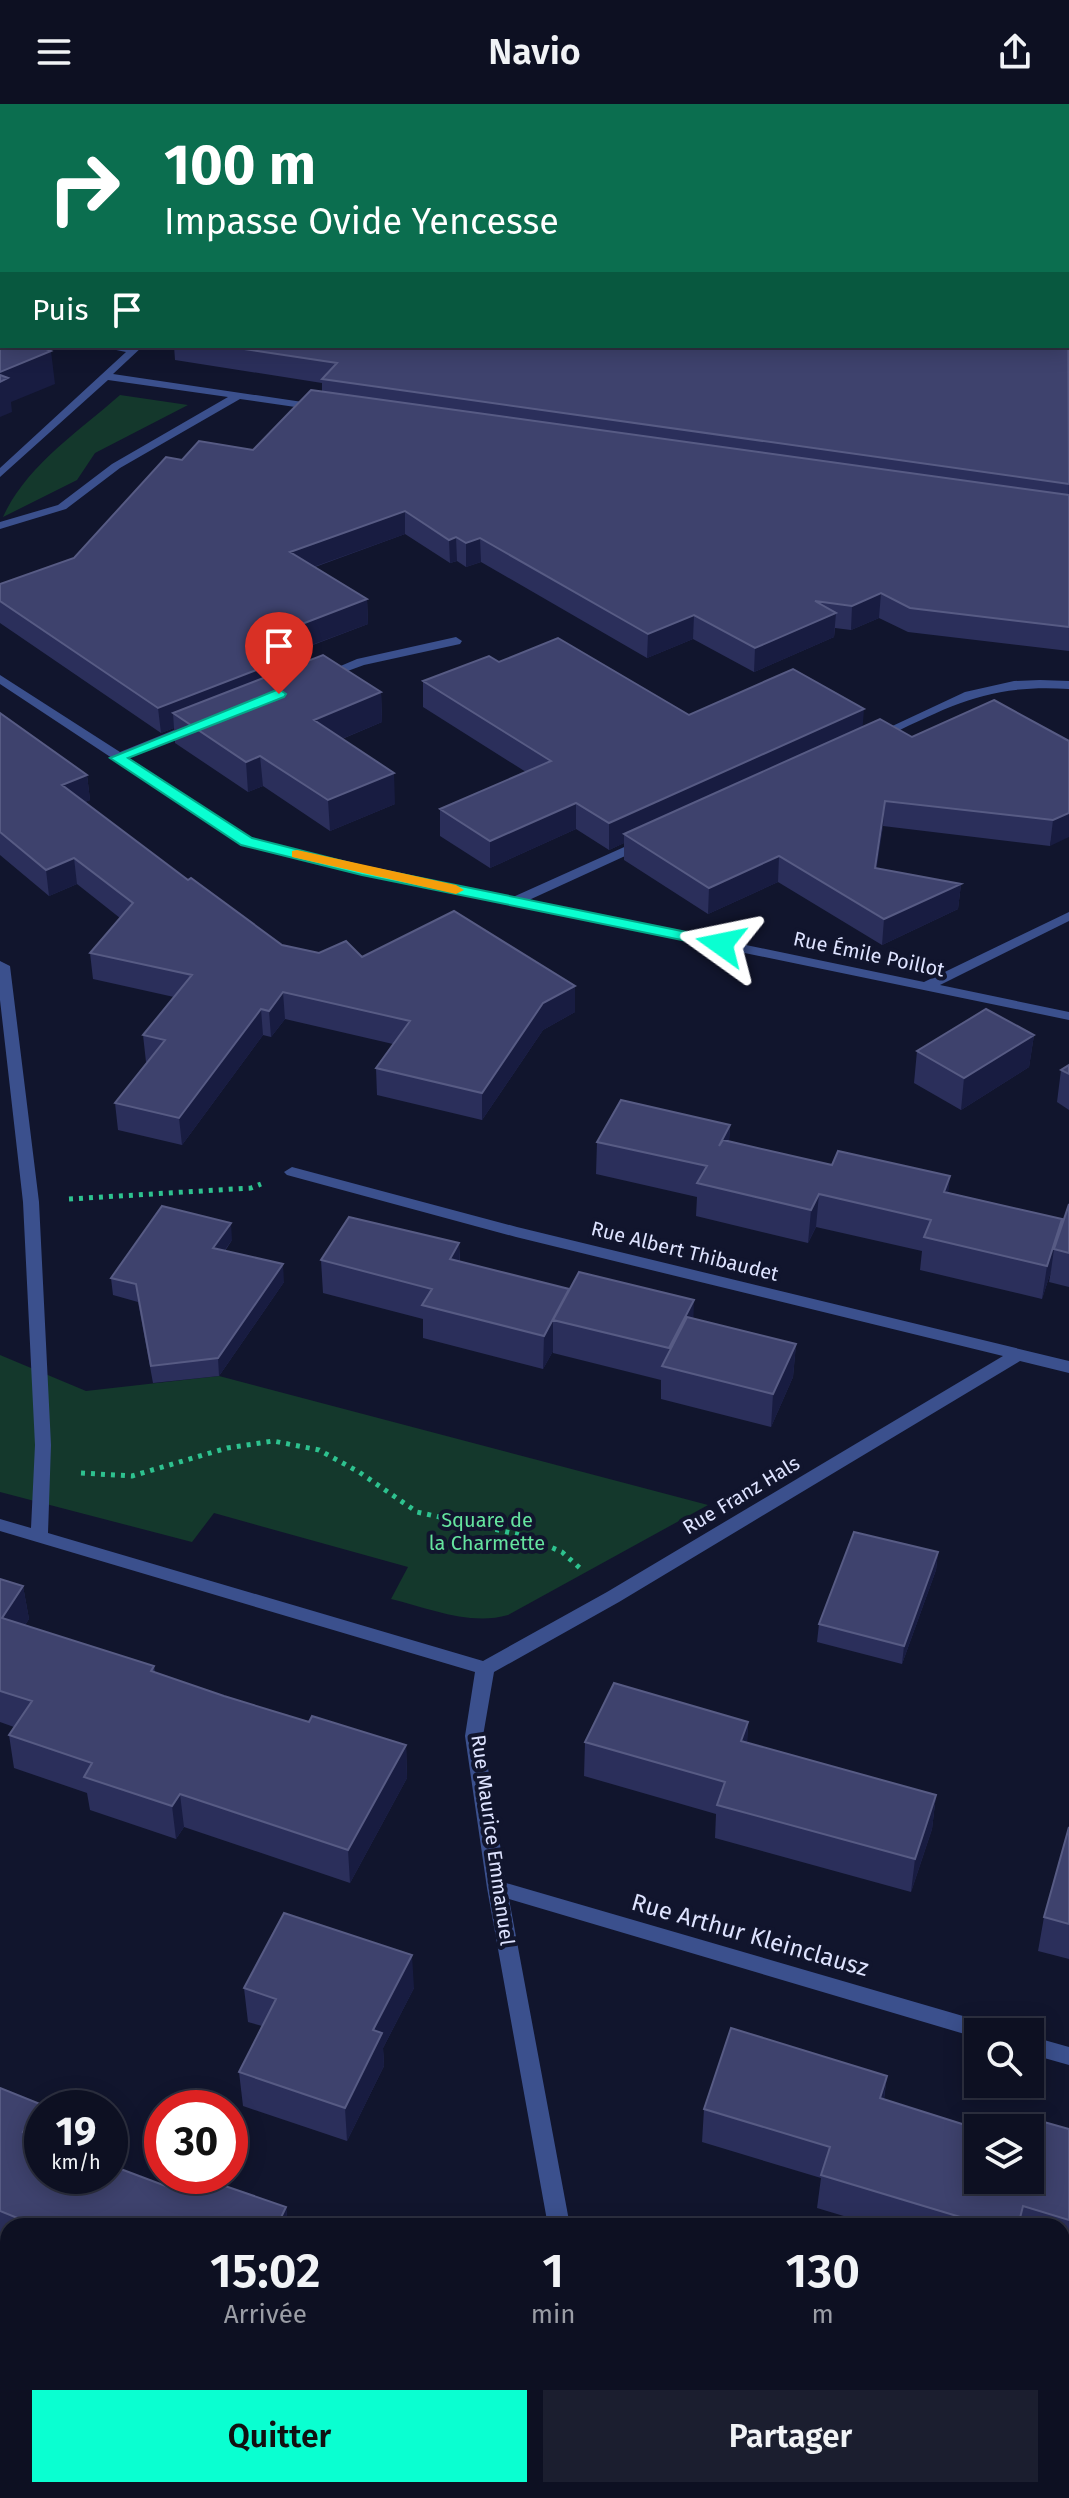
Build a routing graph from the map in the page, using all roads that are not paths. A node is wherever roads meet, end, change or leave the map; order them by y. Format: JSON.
{"nodes":[{"id":1,"x":135,"y":348,"type":"edge"},
{"id":2,"x":104,"y":376,"type":"junction"},
{"id":3,"x":239,"y":395,"type":"junction"},
{"id":4,"x":333,"y":409,"type":"edge"},
{"id":5,"x":0,"y":474,"type":"edge"},
{"id":6,"x":0,"y":526,"type":"edge"},
{"id":7,"x":456,"y":641,"type":"dead end"},
{"id":8,"x":0,"y":679,"type":"edge"},
{"id":9,"x":303,"y":684,"type":"edge"},
{"id":10,"x":1069,"y":685,"type":"edge"},
{"id":11,"x":203,"y":724,"type":"edge"},
{"id":12,"x":862,"y":743,"type":"edge"},
{"id":13,"x":117,"y":758,"type":"junction"},
{"id":14,"x":659,"y":835,"type":"edge"},
{"id":15,"x":514,"y":902,"type":"junction"},
{"id":16,"x":1069,"y":916,"type":"edge"},
{"id":17,"x":0,"y":965,"type":"edge"},
{"id":18,"x":927,"y":986,"type":"junction"},
{"id":19,"x":1069,"y":1016,"type":"edge"},
{"id":20,"x":292,"y":1172,"type":"road end"},
{"id":21,"x":1017,"y":1355,"type":"junction"},
{"id":22,"x":1069,"y":1367,"type":"edge"},
{"id":23,"x":0,"y":1525,"type":"edge"},
{"id":24,"x":39,"y":1537,"type":"junction"},
{"id":25,"x":485,"y":1668,"type":"junction"},
{"id":26,"x":497,"y":1888,"type":"junction"},
{"id":27,"x":964,"y":2025,"type":"edge"},
{"id":28,"x":1044,"y":2049,"type":"edge"},
{"id":29,"x":1069,"y":2056,"type":"edge"},
{"id":30,"x":558,"y":2218,"type":"edge"}],
"edges":[{"from":1,"to":2,"type":"street"},
{"from":2,"to":3,"type":"street"},
{"from":2,"to":5,"type":"street"},
{"from":3,"to":4,"type":"street"},
{"from":3,"to":6,"type":"street"},
{"from":7,"to":9,"type":"street"},
{"from":8,"to":13,"type":"street","name":"Rue Émile Poillot"},
{"from":10,"to":12,"type":"street"},
{"from":11,"to":13,"type":"street"},
{"from":13,"to":15,"type":"street","name":"Rue Émile Poillot"},
{"from":14,"to":15,"type":"street"},
{"from":15,"to":18,"type":"street","name":"Rue Émile Poillot"},
{"from":16,"to":18,"type":"street"},
{"from":17,"to":24,"type":"street"},
{"from":18,"to":19,"type":"street","name":"Rue Émile Poillot"},
{"from":20,"to":21,"type":"street","name":"Rue Albert Thibaudet"},
{"from":21,"to":22,"type":"street","name":"Rue Albert Thibaudet"},
{"from":21,"to":25,"type":"street","name":"Rue Franz Hals"},
{"from":23,"to":24,"type":"street"},
{"from":24,"to":25,"type":"street"},
{"from":25,"to":26,"type":"street","name":"Rue Maurice Emmanuel"},
{"from":26,"to":27,"type":"street","name":"Rue Arthur Kleinclausz"},
{"from":26,"to":30,"type":"street","name":"Rue Maurice Emmanuel"},
{"from":28,"to":29,"type":"street"}]}
